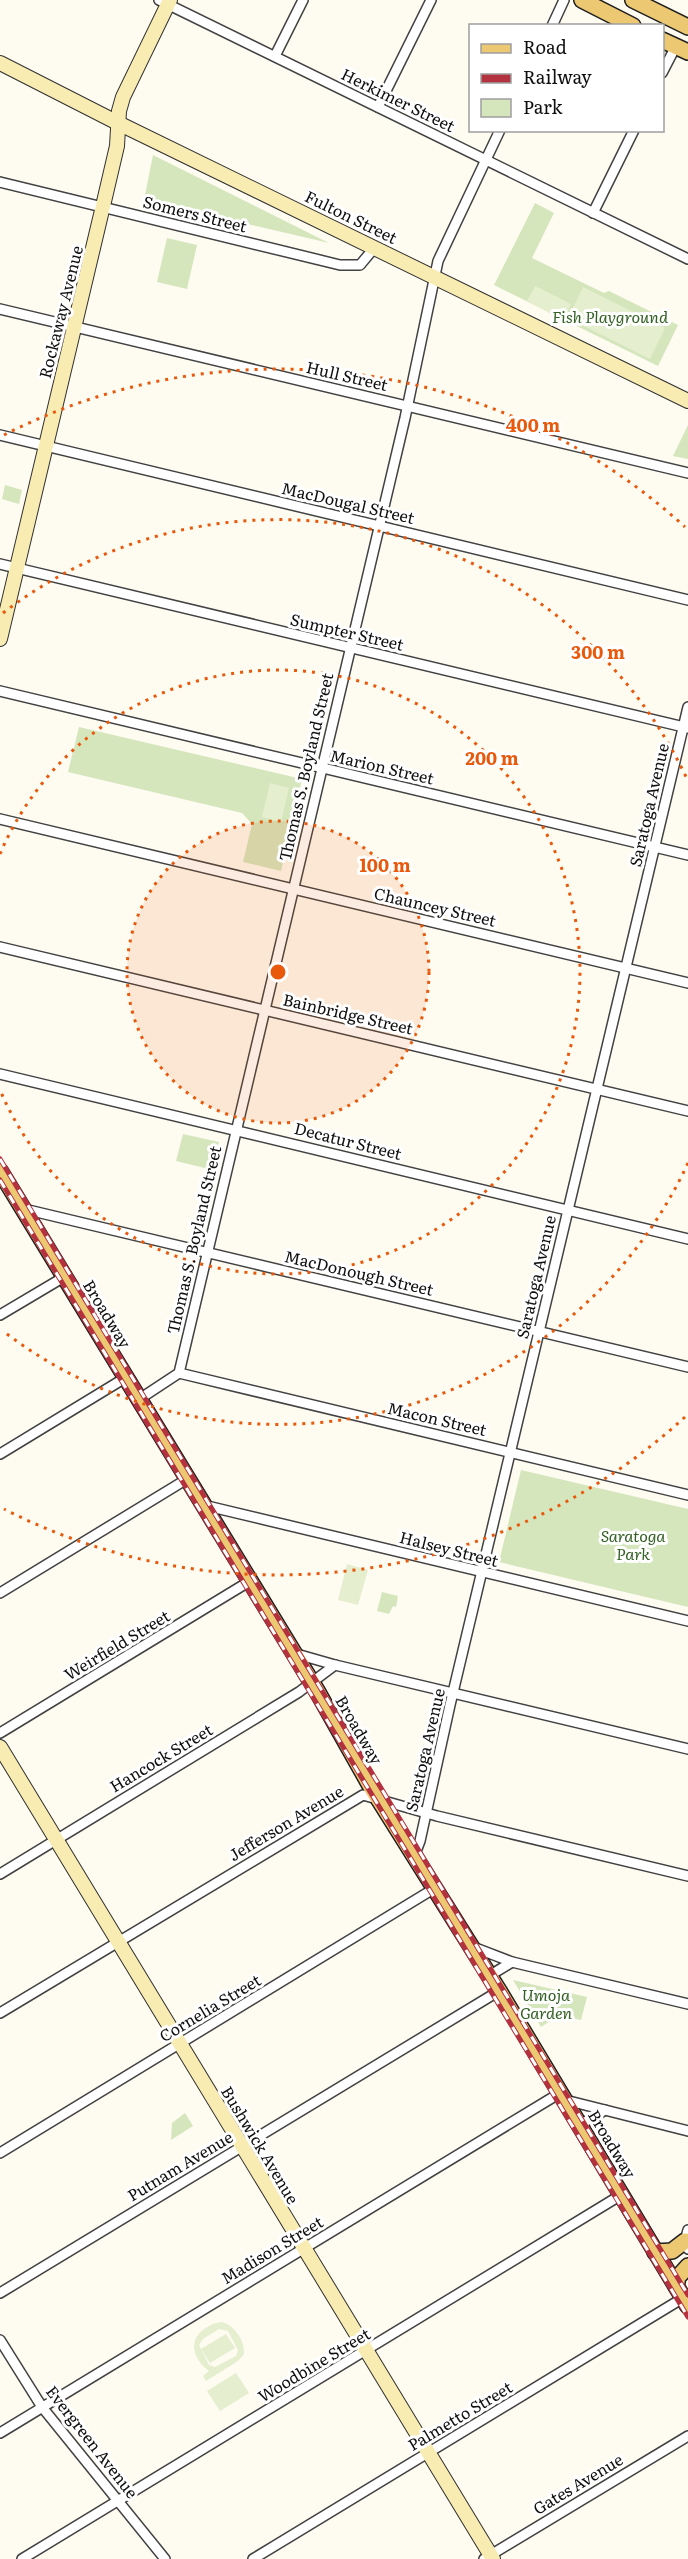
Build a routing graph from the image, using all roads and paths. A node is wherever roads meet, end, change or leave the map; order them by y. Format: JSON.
{"nodes":[{"id":1,"x":303,"y":0,"type":"edge"},
{"id":2,"x":431,"y":0,"type":"edge"},
{"id":3,"x":564,"y":0,"type":"edge"},
{"id":4,"x":582,"y":0,"type":"edge"},
{"id":5,"x":633,"y":0,"type":"edge"},
{"id":6,"x":166,"y":1,"type":"edge"},
{"id":7,"x":553,"y":24,"type":"edge"},
{"id":8,"x":629,"y":24,"type":"edge"},
{"id":9,"x":688,"y":27,"type":"edge"},
{"id":10,"x":675,"y":46,"type":"edge"},
{"id":11,"x":275,"y":57,"type":"junction"},
{"id":12,"x":0,"y":63,"type":"edge"},
{"id":13,"x":664,"y":71,"type":"edge"},
{"id":14,"x":378,"y":107,"type":"junction"},
{"id":15,"x":118,"y":123,"type":"junction"},
{"id":16,"x":499,"y":132,"type":"edge"},
{"id":17,"x":633,"y":132,"type":"edge"},
{"id":18,"x":486,"y":160,"type":"junction"},
{"id":19,"x":0,"y":182,"type":"edge"},
{"id":20,"x":104,"y":206,"type":"junction"},
{"id":21,"x":593,"y":213,"type":"junction"},
{"id":22,"x":375,"y":247,"type":"junction"},
{"id":23,"x":688,"y":259,"type":"edge"},
{"id":24,"x":435,"y":276,"type":"junction"},
{"id":25,"x":0,"y":309,"type":"edge"},
{"id":26,"x":75,"y":327,"type":"junction"},
{"id":27,"x":688,"y":401,"type":"edge"},
{"id":28,"x":408,"y":406,"type":"junction"},
{"id":29,"x":0,"y":435,"type":"edge"},
{"id":30,"x":46,"y":446,"type":"junction"},
{"id":31,"x":688,"y":473,"type":"edge"},
{"id":32,"x":379,"y":525,"type":"junction"},
{"id":33,"x":0,"y":564,"type":"edge"},
{"id":34,"x":17,"y":568,"type":"junction"},
{"id":35,"x":688,"y":600,"type":"edge"},
{"id":36,"x":0,"y":639,"type":"edge"},
{"id":37,"x":350,"y":648,"type":"junction"},
{"id":38,"x":0,"y":691,"type":"edge"},
{"id":39,"x":688,"y":707,"type":"edge"},
{"id":40,"x":686,"y":728,"type":"edge"},
{"id":41,"x":322,"y":768,"type":"junction"},
{"id":42,"x":0,"y":819,"type":"edge"},
{"id":43,"x":655,"y":847,"type":"junction"},
{"id":44,"x":688,"y":855,"type":"edge"},
{"id":45,"x":292,"y":889,"type":"junction"},
{"id":46,"x":0,"y":947,"type":"edge"},
{"id":47,"x":626,"y":968,"type":"junction"},
{"id":48,"x":688,"y":983,"type":"edge"},
{"id":49,"x":264,"y":1010,"type":"junction"},
{"id":50,"x":0,"y":1074,"type":"edge"},
{"id":51,"x":597,"y":1089,"type":"junction"},
{"id":52,"x":688,"y":1111,"type":"edge"},
{"id":53,"x":235,"y":1130,"type":"junction"},
{"id":54,"x":0,"y":1173,"type":"edge"},
{"id":55,"x":24,"y":1209,"type":"junction"},
{"id":56,"x":568,"y":1210,"type":"junction"},
{"id":57,"x":688,"y":1239,"type":"edge"},
{"id":58,"x":206,"y":1252,"type":"junction"},
{"id":59,"x":64,"y":1277,"type":"junction"},
{"id":60,"x":0,"y":1315,"type":"edge"},
{"id":61,"x":539,"y":1331,"type":"junction"},
{"id":62,"x":688,"y":1367,"type":"edge"},
{"id":63,"x":179,"y":1373,"type":"junction"},
{"id":64,"x":125,"y":1378,"type":"junction"},
{"id":65,"x":138,"y":1400,"type":"junction"},
{"id":66,"x":510,"y":1452,"type":"junction"},
{"id":67,"x":0,"y":1454,"type":"edge"},
{"id":68,"x":187,"y":1479,"type":"junction"},
{"id":69,"x":688,"y":1495,"type":"edge"},
{"id":70,"x":203,"y":1505,"type":"junction"},
{"id":71,"x":482,"y":1573,"type":"junction"},
{"id":72,"x":250,"y":1581,"type":"junction"},
{"id":73,"x":0,"y":1593,"type":"edge"},
{"id":74,"x":688,"y":1621,"type":"edge"},
{"id":75,"x":293,"y":1653,"type":"junction"},
{"id":76,"x":335,"y":1665,"type":"junction"},
{"id":77,"x":311,"y":1682,"type":"junction"},
{"id":78,"x":453,"y":1693,"type":"junction"},
{"id":79,"x":0,"y":1734,"type":"edge"},
{"id":80,"x":0,"y":1747,"type":"edge"},
{"id":81,"x":688,"y":1749,"type":"edge"},
{"id":82,"x":379,"y":1798,"type":"junction"},
{"id":83,"x":426,"y":1813,"type":"junction"},
{"id":84,"x":56,"y":1840,"type":"junction"},
{"id":85,"x":415,"y":1854,"type":"junction"},
{"id":86,"x":0,"y":1874,"type":"edge"},
{"id":87,"x":688,"y":1876,"type":"edge"},
{"id":88,"x":435,"y":1888,"type":"junction"},
{"id":89,"x":118,"y":1941,"type":"junction"},
{"id":90,"x":471,"y":1947,"type":"junction"},
{"id":91,"x":512,"y":1962,"type":"junction"},
{"id":92,"x":489,"y":1976,"type":"junction"},
{"id":93,"x":499,"y":1991,"type":"junction"},
{"id":94,"x":688,"y":2004,"type":"edge"},
{"id":95,"x":0,"y":2013,"type":"edge"},
{"id":96,"x":180,"y":2044,"type":"junction"},
{"id":97,"x":563,"y":2097,"type":"junction"},
{"id":98,"x":605,"y":2110,"type":"junction"},
{"id":99,"x":580,"y":2125,"type":"junction"},
{"id":100,"x":688,"y":2131,"type":"edge"},
{"id":101,"x":242,"y":2146,"type":"junction"},
{"id":102,"x":0,"y":2153,"type":"edge"},
{"id":103,"x":621,"y":2195,"type":"junction"},
{"id":104,"x":687,"y":2240,"type":"edge"},
{"id":105,"x":304,"y":2248,"type":"junction"},
{"id":106,"x":655,"y":2252,"type":"junction"},
{"id":107,"x":688,"y":2266,"type":"edge"},
{"id":108,"x":0,"y":2293,"type":"edge"},
{"id":109,"x":682,"y":2296,"type":"edge"},
{"id":110,"x":0,"y":2340,"type":"edge"},
{"id":111,"x":366,"y":2351,"type":"junction"},
{"id":112,"x":42,"y":2407,"type":"junction"},
{"id":113,"x":0,"y":2433,"type":"edge"},
{"id":114,"x":688,"y":2436,"type":"edge"},
{"id":115,"x":428,"y":2453,"type":"junction"},
{"id":116,"x":118,"y":2501,"type":"junction"},
{"id":117,"x":489,"y":2558,"type":"edge"},
{"id":118,"x":22,"y":2559,"type":"edge"},
{"id":119,"x":165,"y":2559,"type":"edge"},
{"id":120,"x":253,"y":2559,"type":"edge"}],
"edges":[{"from":1,"to":11,"type":"street"},
{"from":2,"to":14,"type":"street"},
{"from":3,"to":7,"type":"street"},
{"from":4,"to":8,"type":"main road"},
{"from":5,"to":9,"type":"main road"},
{"from":6,"to":11,"type":"street","name":"Herkimer Street"},
{"from":6,"to":15,"type":"main road","name":"Rockaway Avenue"},
{"from":10,"to":13,"type":"street"},
{"from":11,"to":14,"type":"street","name":"Herkimer Street"},
{"from":12,"to":15,"type":"main road","name":"Fulton Street"},
{"from":14,"to":18,"type":"street","name":"Herkimer Street"},
{"from":15,"to":20,"type":"main road","name":"Rockaway Avenue"},
{"from":15,"to":22,"type":"main road","name":"Fulton Street"},
{"from":16,"to":18,"type":"street","name":"Thomas S. Boyland Street"},
{"from":17,"to":21,"type":"street"},
{"from":18,"to":21,"type":"street","name":"Herkimer Street"},
{"from":18,"to":24,"type":"street","name":"Thomas S. Boyland Street"},
{"from":19,"to":20,"type":"street","name":"Somers Street"},
{"from":20,"to":22,"type":"street","name":"Somers Street"},
{"from":20,"to":26,"type":"main road","name":"Rockaway Avenue"},
{"from":21,"to":23,"type":"street","name":"Herkimer Street"},
{"from":22,"to":24,"type":"main road","name":"Fulton Street"},
{"from":24,"to":27,"type":"main road","name":"Fulton Street"},
{"from":24,"to":28,"type":"street","name":"Thomas S. Boyland Street"},
{"from":25,"to":26,"type":"street","name":"Hull Street"},
{"from":26,"to":28,"type":"street","name":"Hull Street"},
{"from":26,"to":30,"type":"main road","name":"Rockaway Avenue"},
{"from":28,"to":31,"type":"street","name":"Hull Street"},
{"from":28,"to":32,"type":"street","name":"Thomas S. Boyland Street"},
{"from":29,"to":30,"type":"street","name":"MacDougal Street"},
{"from":30,"to":32,"type":"street","name":"MacDougal Street"},
{"from":30,"to":34,"type":"main road","name":"Rockaway Avenue"},
{"from":32,"to":35,"type":"street","name":"MacDougal Street"},
{"from":32,"to":37,"type":"street","name":"Thomas S. Boyland Street"},
{"from":33,"to":34,"type":"street","name":"Sumpter Street"},
{"from":34,"to":36,"type":"main road","name":"Rockaway Avenue"},
{"from":34,"to":37,"type":"street","name":"Sumpter Street"},
{"from":37,"to":40,"type":"street","name":"Sumpter Street"},
{"from":37,"to":41,"type":"street","name":"Thomas S. Boyland Street"},
{"from":38,"to":41,"type":"street","name":"Marion Street"},
{"from":39,"to":40,"type":"street","name":"Saratoga Avenue"},
{"from":40,"to":43,"type":"street","name":"Saratoga Avenue"},
{"from":41,"to":43,"type":"street","name":"Marion Street"},
{"from":41,"to":45,"type":"street","name":"Thomas S. Boyland Street"},
{"from":42,"to":45,"type":"street","name":"Chauncey Street"},
{"from":43,"to":44,"type":"street","name":"Marion Street"},
{"from":43,"to":47,"type":"street","name":"Saratoga Avenue"},
{"from":45,"to":47,"type":"street","name":"Chauncey Street"},
{"from":45,"to":49,"type":"street","name":"Thomas S. Boyland Street"},
{"from":46,"to":49,"type":"street","name":"Bainbridge Street"},
{"from":47,"to":48,"type":"street","name":"Chauncey Street"},
{"from":47,"to":51,"type":"street","name":"Saratoga Avenue"},
{"from":49,"to":51,"type":"street","name":"Bainbridge Street"},
{"from":49,"to":53,"type":"street","name":"Thomas S. Boyland Street"},
{"from":50,"to":53,"type":"street","name":"Decatur Street"},
{"from":51,"to":52,"type":"street","name":"Bainbridge Street"},
{"from":51,"to":56,"type":"street","name":"Saratoga Avenue"},
{"from":53,"to":56,"type":"street","name":"Decatur Street"},
{"from":53,"to":58,"type":"street","name":"Thomas S. Boyland Street"},
{"from":54,"to":55,"type":"main road","name":"Broadway"},
{"from":55,"to":58,"type":"street","name":"MacDonough Street"},
{"from":55,"to":59,"type":"main road","name":"Broadway"},
{"from":56,"to":57,"type":"street","name":"Decatur Street"},
{"from":56,"to":61,"type":"street","name":"Saratoga Avenue"},
{"from":58,"to":61,"type":"street","name":"MacDonough Street"},
{"from":58,"to":63,"type":"street","name":"Thomas S. Boyland Street"},
{"from":59,"to":60,"type":"street"},
{"from":59,"to":64,"type":"main road","name":"Broadway"},
{"from":61,"to":62,"type":"street","name":"MacDonough Street"},
{"from":61,"to":66,"type":"street","name":"Saratoga Avenue"},
{"from":63,"to":65,"type":"street"},
{"from":63,"to":66,"type":"street","name":"Macon Street"},
{"from":64,"to":65,"type":"main road","name":"Broadway"},
{"from":64,"to":67,"type":"street"},
{"from":65,"to":68,"type":"main road","name":"Broadway"},
{"from":66,"to":69,"type":"street","name":"Macon Street"},
{"from":66,"to":71,"type":"street","name":"Saratoga Avenue"},
{"from":68,"to":70,"type":"main road","name":"Broadway"},
{"from":68,"to":73,"type":"street"},
{"from":70,"to":71,"type":"street","name":"Halsey Street"},
{"from":70,"to":72,"type":"main road","name":"Broadway"},
{"from":71,"to":74,"type":"street","name":"Halsey Street"},
{"from":71,"to":78,"type":"street","name":"Saratoga Avenue"},
{"from":72,"to":75,"type":"main road","name":"Broadway"},
{"from":72,"to":79,"type":"street","name":"Weirfield Street"},
{"from":75,"to":76,"type":"street"},
{"from":75,"to":77,"type":"main road","name":"Broadway"},
{"from":76,"to":77,"type":"street","name":"Hancock Street"},
{"from":76,"to":78,"type":"street"},
{"from":77,"to":82,"type":"main road","name":"Broadway"},
{"from":77,"to":84,"type":"street","name":"Hancock Street"},
{"from":78,"to":81,"type":"street"},
{"from":78,"to":83,"type":"street","name":"Saratoga Avenue"},
{"from":80,"to":84,"type":"main road","name":"Bushwick Avenue"},
{"from":82,"to":83,"type":"street","name":"Jefferson Avenue"},
{"from":82,"to":85,"type":"main road","name":"Broadway"},
{"from":82,"to":89,"type":"street","name":"Jefferson Avenue"},
{"from":83,"to":85,"type":"street","name":"Saratoga Avenue"},
{"from":83,"to":87,"type":"street","name":"Jefferson Avenue"},
{"from":84,"to":86,"type":"street","name":"Hancock Street"},
{"from":84,"to":89,"type":"main road","name":"Bushwick Avenue"},
{"from":85,"to":88,"type":"main road","name":"Broadway"},
{"from":88,"to":90,"type":"main road","name":"Broadway"},
{"from":88,"to":96,"type":"street","name":"Cornelia Street"},
{"from":89,"to":95,"type":"street","name":"Jefferson Avenue"},
{"from":89,"to":96,"type":"main road","name":"Bushwick Avenue"},
{"from":90,"to":91,"type":"street"},
{"from":90,"to":92,"type":"main road","name":"Broadway"},
{"from":91,"to":92,"type":"street"},
{"from":91,"to":94,"type":"street"},
{"from":92,"to":93,"type":"main road","name":"Broadway"},
{"from":93,"to":97,"type":"main road","name":"Broadway"},
{"from":93,"to":101,"type":"street","name":"Putnam Avenue"},
{"from":96,"to":101,"type":"main road","name":"Bushwick Avenue"},
{"from":96,"to":102,"type":"street","name":"Cornelia Street"},
{"from":97,"to":98,"type":"street"},
{"from":97,"to":99,"type":"main road","name":"Broadway"},
{"from":97,"to":105,"type":"street","name":"Madison Street"},
{"from":98,"to":99,"type":"street"},
{"from":98,"to":100,"type":"street"},
{"from":99,"to":103,"type":"main road","name":"Broadway"},
{"from":101,"to":105,"type":"main road","name":"Bushwick Avenue"},
{"from":101,"to":108,"type":"street","name":"Putnam Avenue"},
{"from":103,"to":106,"type":"main road","name":"Broadway"},
{"from":103,"to":111,"type":"street","name":"Woodbine Street"},
{"from":104,"to":106,"type":"main road"},
{"from":105,"to":111,"type":"main road","name":"Bushwick Avenue"},
{"from":105,"to":112,"type":"street","name":"Madison Street"},
{"from":106,"to":109,"type":"main road","name":"Broadway"},
{"from":107,"to":109,"type":"main road"},
{"from":109,"to":115,"type":"street","name":"Palmetto Street"},
{"from":110,"to":112,"type":"street","name":"Evergreen Avenue"},
{"from":111,"to":115,"type":"main road","name":"Bushwick Avenue"},
{"from":111,"to":116,"type":"street","name":"Woodbine Street"},
{"from":112,"to":113,"type":"street","name":"Madison Street"},
{"from":112,"to":116,"type":"street","name":"Evergreen Avenue"},
{"from":114,"to":117,"type":"street","name":"Gates Avenue"},
{"from":115,"to":117,"type":"main road","name":"Bushwick Avenue"},
{"from":115,"to":120,"type":"street","name":"Palmetto Street"},
{"from":116,"to":118,"type":"street","name":"Woodbine Street"},
{"from":116,"to":119,"type":"street","name":"Evergreen Avenue"}]}
